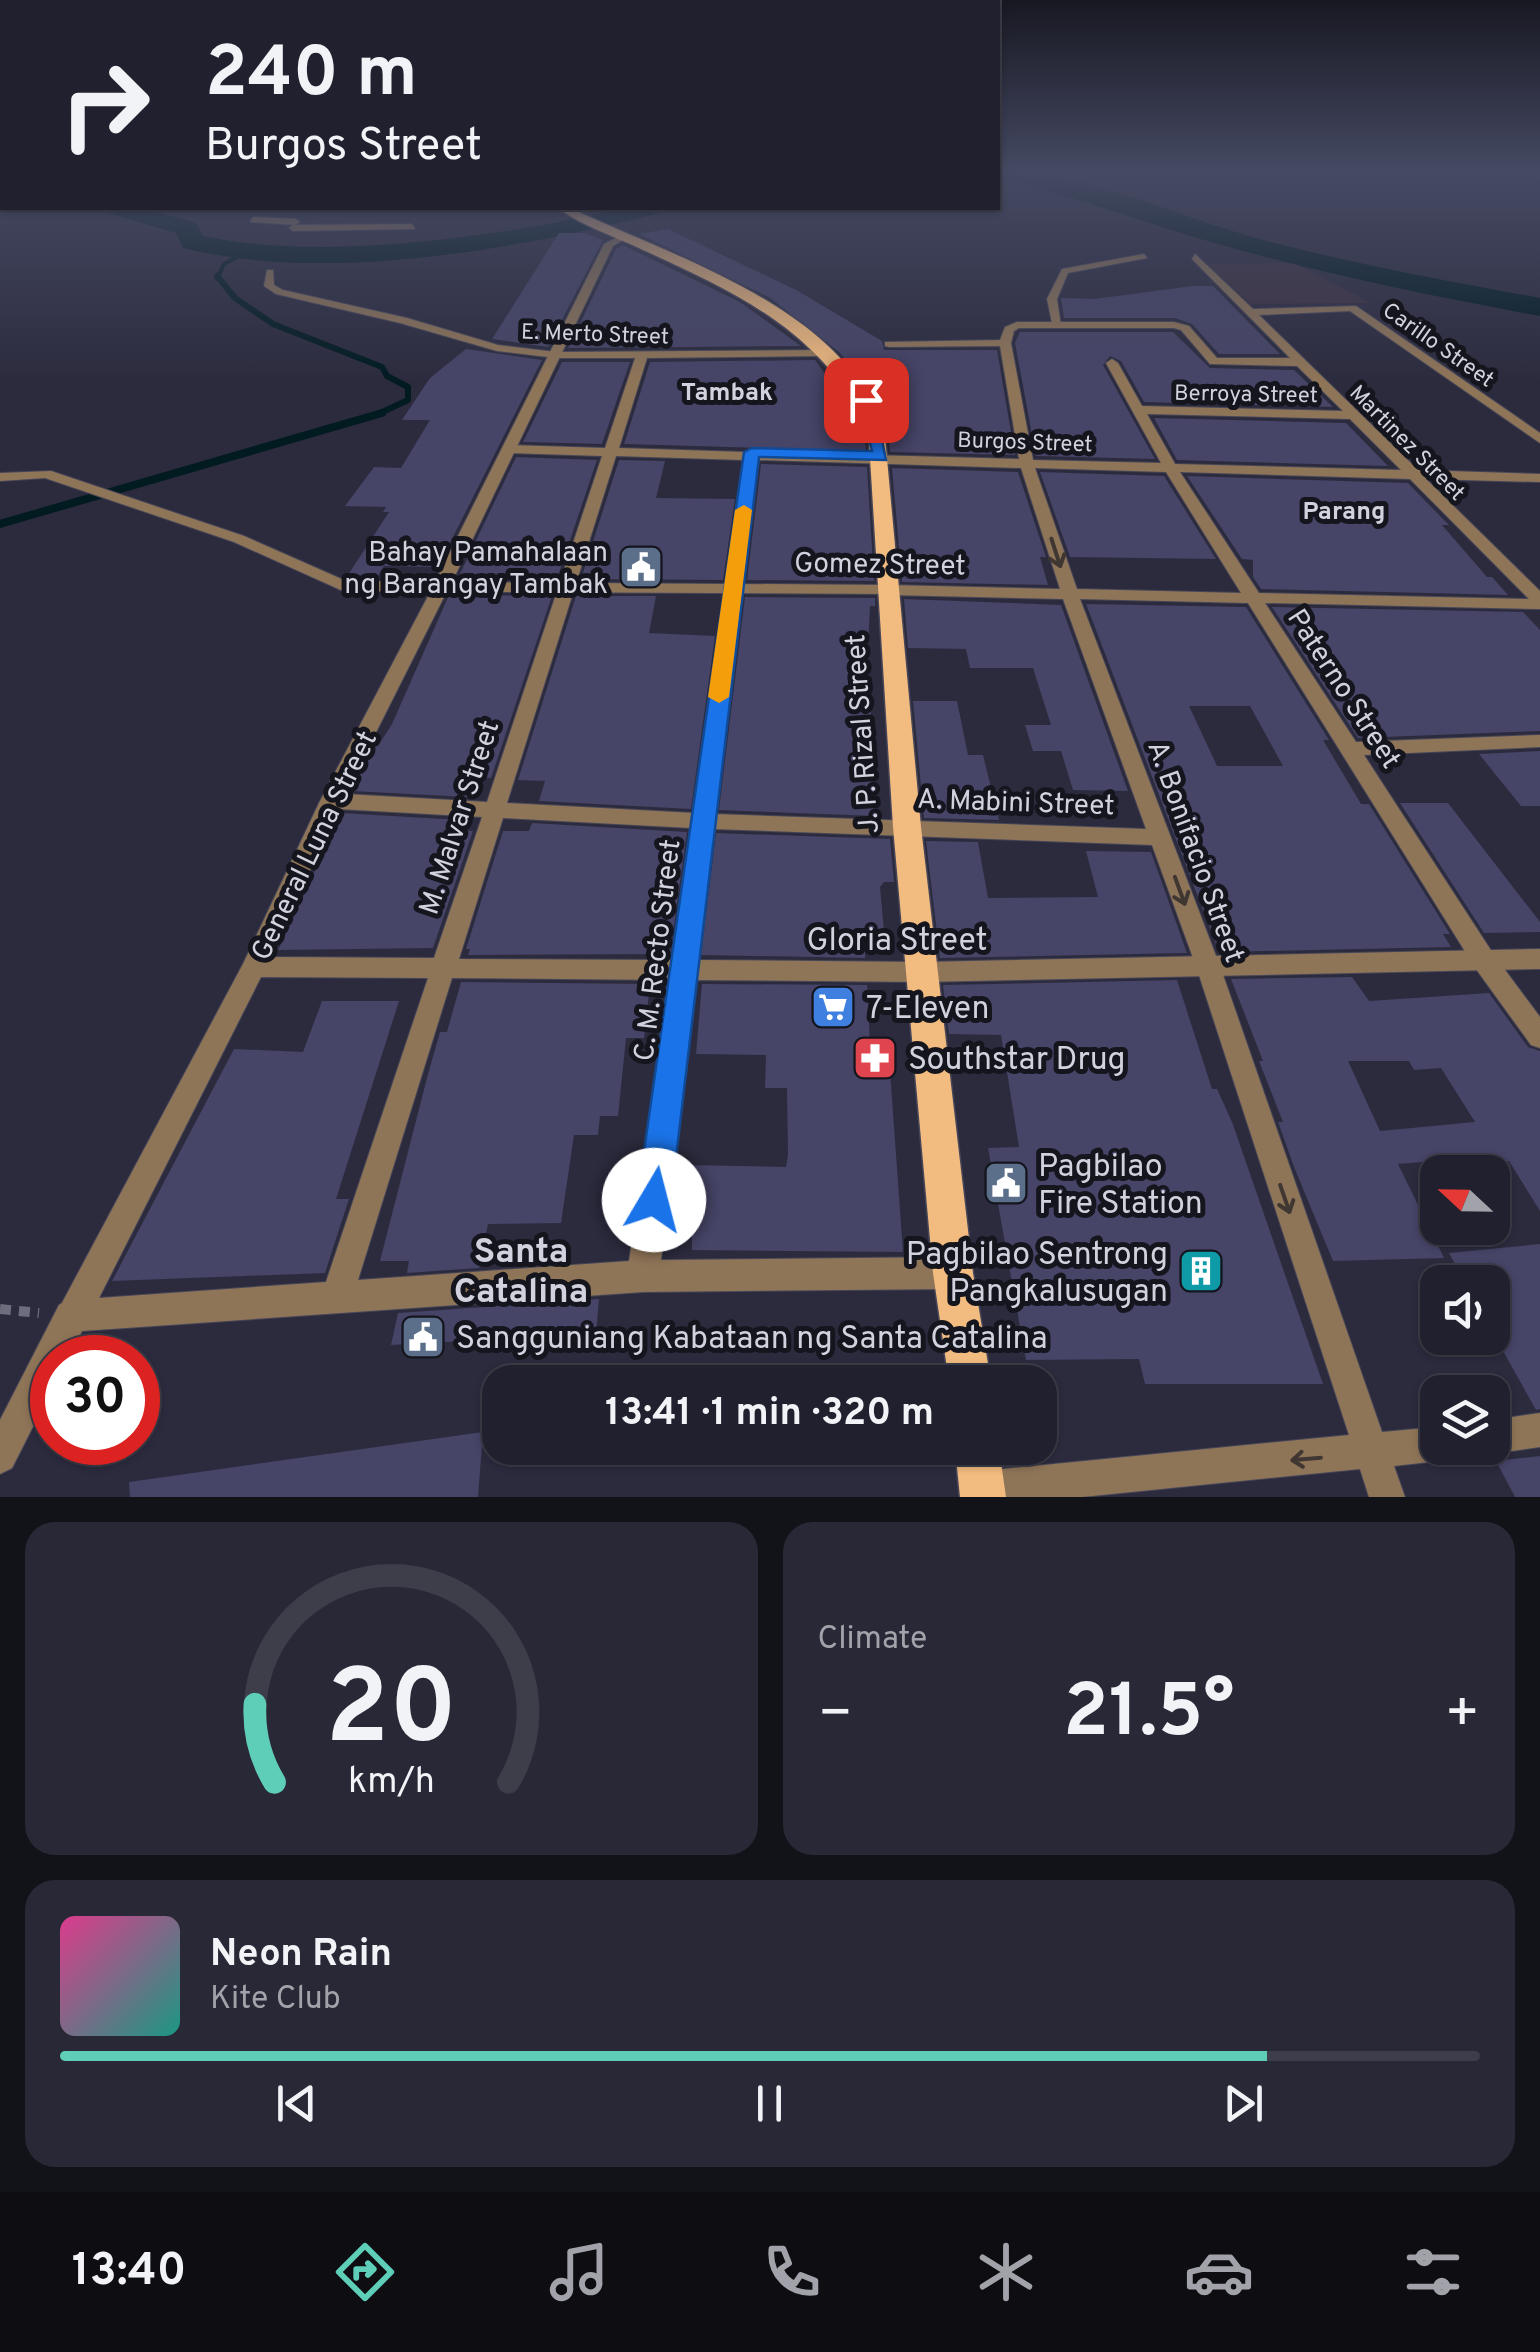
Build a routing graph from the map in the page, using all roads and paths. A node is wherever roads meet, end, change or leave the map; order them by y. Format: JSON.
{"nodes":[{"id":1,"x":613,"y":242,"type":"edge"},
{"id":2,"x":635,"y":242,"type":"edge"},
{"id":3,"x":1144,"y":256,"type":"dead end"},
{"id":4,"x":1195,"y":257,"type":"dead end"},
{"id":5,"x":270,"y":272,"type":"dead end"},
{"id":6,"x":1248,"y":312,"type":"junction"},
{"id":7,"x":1056,"y":326,"type":"junction"},
{"id":8,"x":1005,"y":343,"type":"junction"},
{"id":9,"x":889,"y":344,"type":"dead end"},
{"id":10,"x":822,"y":353,"type":"junction"},
{"id":11,"x":556,"y":355,"type":"junction"},
{"id":12,"x":641,"y":358,"type":"junction"},
{"id":13,"x":1298,"y":362,"type":"junction"},
{"id":14,"x":1112,"y":363,"type":"dead end"},
{"id":15,"x":1138,"y":410,"type":"junction"},
{"id":16,"x":1352,"y":416,"type":"junction"},
{"id":17,"x":1540,"y":438,"type":"edge"},
{"id":18,"x":509,"y":448,"type":"junction"},
{"id":19,"x":610,"y":449,"type":"junction"},
{"id":20,"x":752,"y":452,"type":"junction"},
{"id":21,"x":880,"y":456,"type":"junction"},
{"id":22,"x":1026,"y":461,"type":"junction"},
{"id":23,"x":1170,"y":467,"type":"junction"},
{"id":24,"x":0,"y":477,"type":"edge"},
{"id":25,"x":1415,"y":477,"type":"junction"},
{"id":26,"x":1540,"y":478,"type":"edge"},
{"id":27,"x":443,"y":584,"type":"junction"},
{"id":28,"x":567,"y":586,"type":"junction"},
{"id":29,"x":734,"y":588,"type":"junction"},
{"id":30,"x":890,"y":590,"type":"junction"},
{"id":31,"x":1070,"y":594,"type":"junction"},
{"id":32,"x":1254,"y":598,"type":"junction"},
{"id":33,"x":1540,"y":602,"type":"edge"},
{"id":34,"x":1540,"y":741,"type":"edge"},
{"id":35,"x":1354,"y":749,"type":"junction"},
{"id":36,"x":331,"y":801,"type":"junction"},
{"id":37,"x":490,"y":810,"type":"junction"},
{"id":38,"x":702,"y":821,"type":"junction"},
{"id":39,"x":908,"y":826,"type":"junction"},
{"id":40,"x":1160,"y":837,"type":"junction"},
{"id":41,"x":1540,"y":958,"type":"edge"},
{"id":42,"x":1485,"y":962,"type":"junction"},
{"id":43,"x":254,"y":967,"type":"junction"},
{"id":44,"x":440,"y":968,"type":"junction"},
{"id":45,"x":1209,"y":969,"type":"junction"},
{"id":46,"x":686,"y":970,"type":"junction"},
{"id":47,"x":922,"y":972,"type":"junction"},
{"id":48,"x":1540,"y":1037,"type":"edge"},
{"id":49,"x":953,"y":1273,"type":"junction"},
{"id":50,"x":644,"y":1276,"type":"junction"},
{"id":51,"x":337,"y":1296,"type":"junction"},
{"id":52,"x":70,"y":1316,"type":"junction"},
{"id":53,"x":967,"y":1365,"type":"edge"},
{"id":54,"x":1540,"y":1430,"type":"edge"},
{"id":55,"x":1510,"y":1434,"type":"edge"},
{"id":56,"x":1420,"y":1446,"type":"edge"},
{"id":57,"x":1370,"y":1453,"type":"junction"},
{"id":58,"x":0,"y":1456,"type":"edge"},
{"id":59,"x":981,"y":1478,"type":"edge"},
{"id":60,"x":1387,"y":1497,"type":"edge"}],
"edges":[{"from":1,"to":11,"type":"street","name":"General Luna Street"},
{"from":2,"to":10,"type":"main road","name":"J. P. Rizal Street"},
{"from":3,"to":7,"type":"lane"},
{"from":4,"to":6,"type":"street","name":"Martinez Street"},
{"from":5,"to":11,"type":"street","name":"E. Merto Street"},
{"from":6,"to":13,"type":"street","name":"Martinez Street"},
{"from":6,"to":17,"type":"street","name":"Carillo Street"},
{"from":7,"to":8,"type":"street"},
{"from":7,"to":13,"type":"street"},
{"from":8,"to":9,"type":"street"},
{"from":8,"to":22,"type":"street","name":"A. Bonifacio Street"},
{"from":10,"to":12,"type":"street","name":"E. Merto Street"},
{"from":10,"to":21,"type":"main road","name":"J. P. Rizal Street"},
{"from":11,"to":12,"type":"street","name":"E. Merto Street"},
{"from":11,"to":18,"type":"street","name":"General Luna Street"},
{"from":12,"to":19,"type":"street","name":"M. Malvar Street"},
{"from":13,"to":16,"type":"street","name":"Martinez Street"},
{"from":14,"to":15,"type":"street","name":"Paterno Street"},
{"from":15,"to":16,"type":"street","name":"Berroya Street"},
{"from":15,"to":23,"type":"street","name":"Paterno Street"},
{"from":16,"to":25,"type":"street","name":"Martinez Street"},
{"from":18,"to":19,"type":"street","name":"Burgos Street"},
{"from":18,"to":27,"type":"street","name":"General Luna Street"},
{"from":19,"to":20,"type":"street","name":"Burgos Street"},
{"from":19,"to":28,"type":"street","name":"M. Malvar Street"},
{"from":20,"to":21,"type":"street","name":"Burgos Street"},
{"from":20,"to":29,"type":"street","name":"C. M. Recto Street"},
{"from":21,"to":22,"type":"street","name":"Burgos Street"},
{"from":21,"to":30,"type":"main road","name":"J. P. Rizal Street"},
{"from":22,"to":23,"type":"street","name":"Burgos Street"},
{"from":22,"to":31,"type":"street","name":"A. Bonifacio Street","one_way":true},
{"from":23,"to":25,"type":"street","name":"Burgos Street"},
{"from":23,"to":32,"type":"street","name":"Paterno Street"},
{"from":24,"to":27,"type":"street","name":"Gomez Street"},
{"from":25,"to":26,"type":"street","name":"Burgos Street"},
{"from":25,"to":33,"type":"street","name":"Martinez Street"},
{"from":27,"to":28,"type":"street","name":"Gomez Street"},
{"from":27,"to":36,"type":"street","name":"General Luna Street"},
{"from":28,"to":29,"type":"street","name":"Gomez Street"},
{"from":28,"to":37,"type":"street","name":"M. Malvar Street"},
{"from":29,"to":30,"type":"street","name":"Gomez Street"},
{"from":29,"to":38,"type":"street","name":"C. M. Recto Street"},
{"from":30,"to":31,"type":"street","name":"Gomez Street"},
{"from":30,"to":39,"type":"main road","name":"J. P. Rizal Street"},
{"from":31,"to":32,"type":"street","name":"Gomez Street"},
{"from":31,"to":40,"type":"street","name":"A. Bonifacio Street"},
{"from":32,"to":33,"type":"street","name":"Gomez Street"},
{"from":32,"to":35,"type":"street","name":"Paterno Street"},
{"from":34,"to":35,"type":"street"},
{"from":35,"to":42,"type":"street","name":"Paterno Street"},
{"from":36,"to":37,"type":"street","name":"A. Mabini Street"},
{"from":36,"to":43,"type":"street","name":"General Luna Street"},
{"from":37,"to":38,"type":"street","name":"A. Mabini Street"},
{"from":37,"to":44,"type":"street","name":"M. Malvar Street"},
{"from":38,"to":39,"type":"street","name":"A. Mabini Street"},
{"from":38,"to":46,"type":"street","name":"C. M. Recto Street"},
{"from":39,"to":40,"type":"street","name":"A. Mabini Street"},
{"from":39,"to":47,"type":"main road","name":"J. P. Rizal Street"},
{"from":40,"to":45,"type":"street","name":"A. Bonifacio Street","one_way":true},
{"from":41,"to":42,"type":"street","name":"Gloria Street"},
{"from":42,"to":45,"type":"street","name":"Gloria Street"},
{"from":42,"to":48,"type":"street","name":"Paterno Street"},
{"from":43,"to":44,"type":"street","name":"Gloria Street"},
{"from":43,"to":52,"type":"street","name":"General Luna Street"},
{"from":44,"to":46,"type":"street","name":"Gloria Street"},
{"from":44,"to":51,"type":"street","name":"M. Malvar Street"},
{"from":45,"to":47,"type":"street","name":"Gloria Street"},
{"from":45,"to":57,"type":"street","name":"A. Bonifacio Street","one_way":true},
{"from":46,"to":47,"type":"street","name":"Gloria Street"},
{"from":46,"to":50,"type":"street","name":"C. M. Recto Street"},
{"from":47,"to":49,"type":"main road","name":"J. P. Rizal Street"},
{"from":49,"to":50,"type":"street"},
{"from":49,"to":53,"type":"main road","name":"J. P. Rizal Street"},
{"from":50,"to":51,"type":"street"},
{"from":51,"to":52,"type":"street"},
{"from":52,"to":58,"type":"street","name":"General Luna Street"},
{"from":54,"to":55,"type":"street"},
{"from":56,"to":57,"type":"street"},
{"from":57,"to":59,"type":"street","one_way":true},
{"from":57,"to":60,"type":"street","name":"A. Bonifacio Street"}]}
